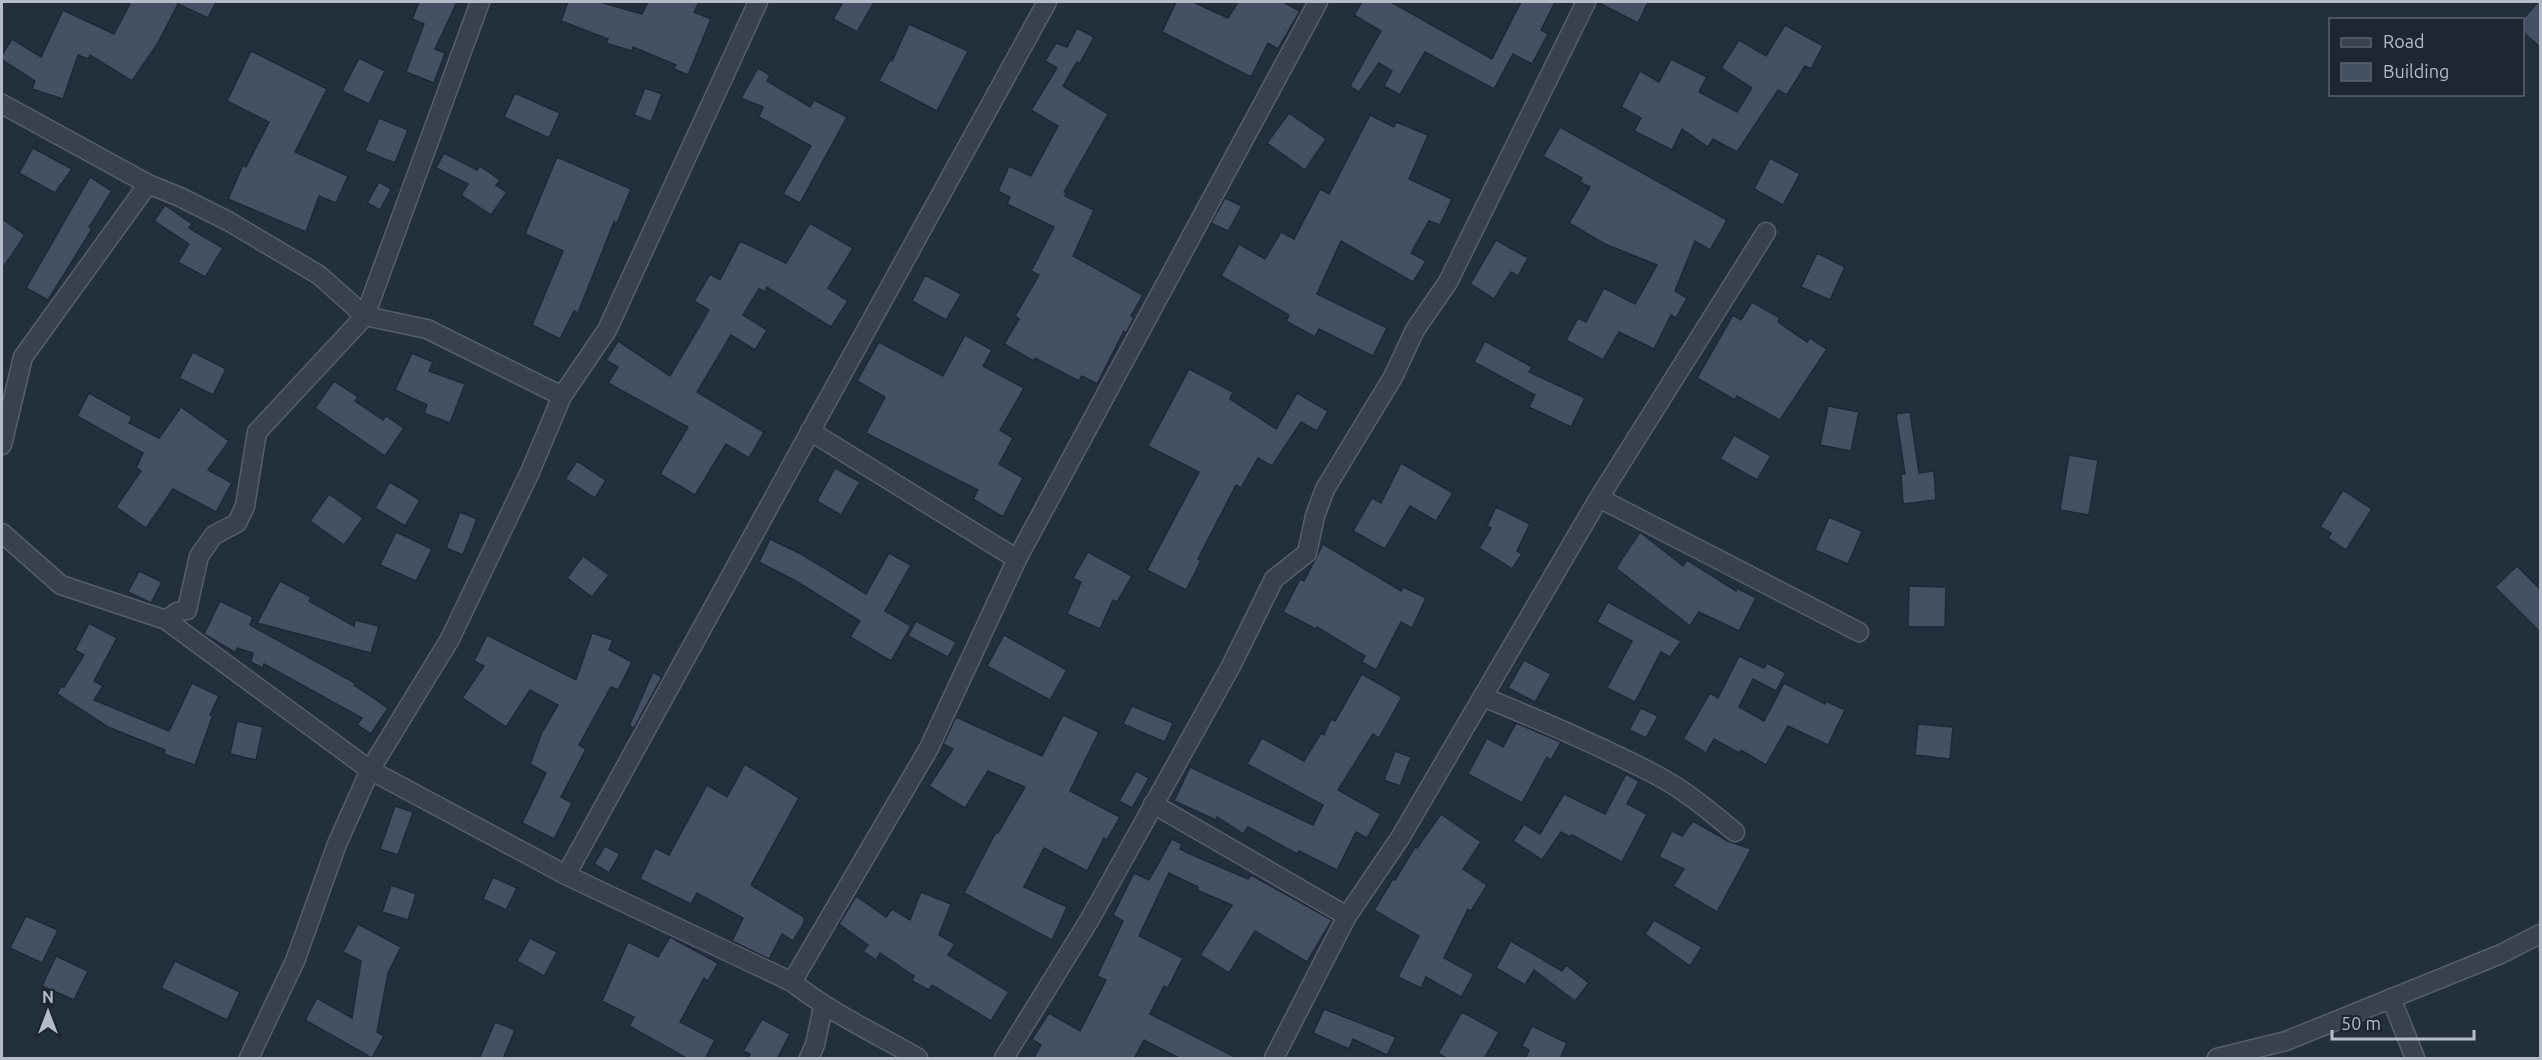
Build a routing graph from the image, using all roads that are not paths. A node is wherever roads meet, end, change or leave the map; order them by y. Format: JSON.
{"nodes":[{"id":1,"x":480,"y":2,"type":"edge"},
{"id":2,"x":758,"y":2,"type":"edge"},
{"id":3,"x":1047,"y":2,"type":"edge"},
{"id":4,"x":1318,"y":2,"type":"edge"},
{"id":5,"x":1586,"y":2,"type":"edge"},
{"id":6,"x":2,"y":104,"type":"edge"},
{"id":7,"x":148,"y":184,"type":"junction"},
{"id":8,"x":1766,"y":232,"type":"dead end"},
{"id":9,"x":365,"y":316,"type":"junction"},
{"id":10,"x":562,"y":396,"type":"junction"},
{"id":11,"x":810,"y":431,"type":"junction"},
{"id":12,"x":2,"y":445,"type":"edge"},
{"id":13,"x":1599,"y":498,"type":"junction"},
{"id":14,"x":2,"y":533,"type":"edge"},
{"id":15,"x":1017,"y":559,"type":"junction"},
{"id":16,"x":166,"y":620,"type":"junction"},
{"id":17,"x":1859,"y":632,"type":"dead end"},
{"id":18,"x":1483,"y":697,"type":"junction"},
{"id":19,"x":370,"y":770,"type":"junction"},
{"id":20,"x":1153,"y":804,"type":"junction"},
{"id":21,"x":1735,"y":832,"type":"dead end"},
{"id":22,"x":566,"y":875,"type":"junction"},
{"id":23,"x":1347,"y":916,"type":"junction"},
{"id":24,"x":2541,"y":934,"type":"edge"},
{"id":25,"x":792,"y":982,"type":"junction"},
{"id":26,"x":2391,"y":998,"type":"junction"},
{"id":27,"x":823,"y":1007,"type":"junction"},
{"id":28,"x":249,"y":1059,"type":"edge"},
{"id":29,"x":809,"y":1059,"type":"edge"},
{"id":30,"x":918,"y":1059,"type":"edge"},
{"id":31,"x":1004,"y":1059,"type":"edge"},
{"id":32,"x":1274,"y":1059,"type":"edge"},
{"id":33,"x":2217,"y":1059,"type":"edge"},
{"id":34,"x":2415,"y":1059,"type":"edge"}],
"edges":[{"from":1,"to":9,"type":"street"},
{"from":2,"to":10,"type":"street"},
{"from":3,"to":11,"type":"street"},
{"from":4,"to":15,"type":"street"},
{"from":5,"to":20,"type":"street"},
{"from":6,"to":7,"type":"street"},
{"from":7,"to":9,"type":"street"},
{"from":7,"to":12,"type":"street"},
{"from":8,"to":13,"type":"street"},
{"from":9,"to":10,"type":"street"},
{"from":9,"to":16,"type":"street"},
{"from":10,"to":19,"type":"street"},
{"from":11,"to":15,"type":"street"},
{"from":11,"to":22,"type":"street"},
{"from":13,"to":17,"type":"street"},
{"from":13,"to":18,"type":"street"},
{"from":14,"to":16,"type":"street"},
{"from":15,"to":25,"type":"street"},
{"from":16,"to":19,"type":"street"},
{"from":18,"to":21,"type":"street"},
{"from":18,"to":23,"type":"street"},
{"from":19,"to":22,"type":"street"},
{"from":19,"to":28,"type":"street"},
{"from":20,"to":23,"type":"street"},
{"from":20,"to":31,"type":"street"},
{"from":22,"to":25,"type":"street"},
{"from":23,"to":32,"type":"street"},
{"from":24,"to":26,"type":"street"},
{"from":25,"to":27,"type":"street"},
{"from":26,"to":33,"type":"street"},
{"from":26,"to":34,"type":"street"},
{"from":27,"to":29,"type":"street"},
{"from":27,"to":30,"type":"street"}]}
